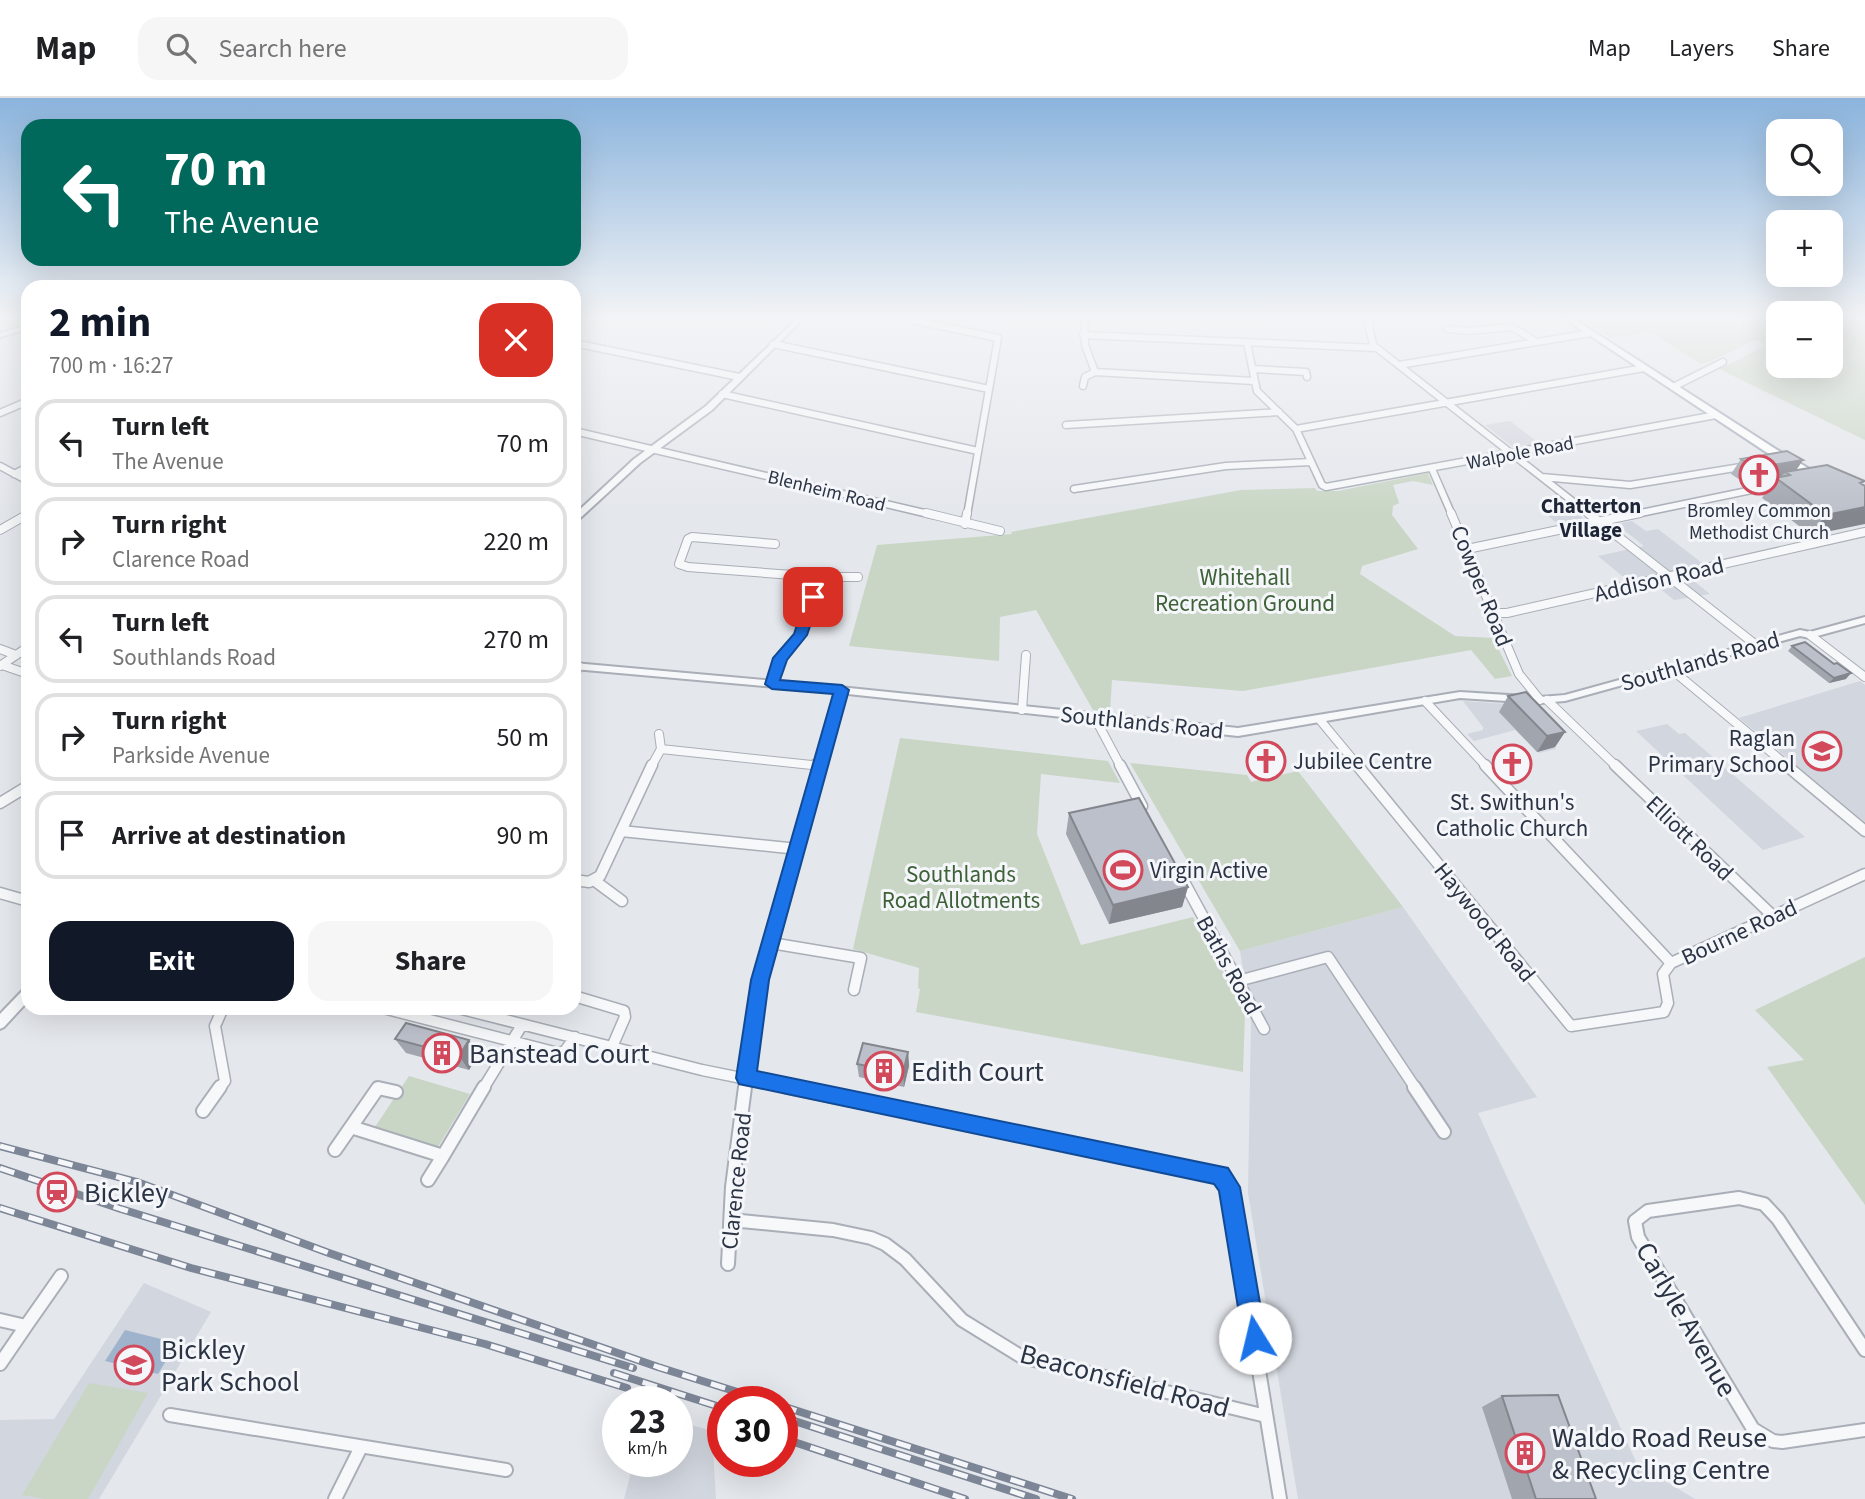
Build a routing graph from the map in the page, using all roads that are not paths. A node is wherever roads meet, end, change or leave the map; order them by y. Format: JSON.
{"nodes":[{"id":1,"x":734,"y":382,"type":"edge"},
{"id":2,"x":957,"y":382,"type":"edge"},
{"id":3,"x":990,"y":382,"type":"edge"},
{"id":4,"x":1084,"y":382,"type":"edge"},
{"id":5,"x":1255,"y":382,"type":"edge"},
{"id":6,"x":1421,"y":382,"type":"edge"},
{"id":7,"x":1560,"y":382,"type":"edge"},
{"id":8,"x":1666,"y":382,"type":"edge"},
{"id":9,"x":1682,"y":382,"type":"edge"},
{"id":10,"x":1083,"y":386,"type":"dead end"},
{"id":11,"x":1673,"y":387,"type":"junction"},
{"id":12,"x":989,"y":389,"type":"junction"},
{"id":13,"x":722,"y":394,"type":"junction"},
{"id":14,"x":1446,"y":402,"type":"junction"},
{"id":15,"x":21,"y":404,"type":"edge"},
{"id":16,"x":0,"y":412,"type":"edge"},
{"id":17,"x":1279,"y":412,"type":"junction"},
{"id":18,"x":1716,"y":415,"type":"junction"},
{"id":19,"x":1066,"y":425,"type":"dead end"},
{"id":20,"x":1296,"y":429,"type":"junction"},
{"id":21,"x":581,"y":433,"type":"edge"},
{"id":22,"x":655,"y":448,"type":"junction"},
{"id":23,"x":978,"y":451,"type":"junction"},
{"id":24,"x":1512,"y":453,"type":"junction"},
{"id":25,"x":1786,"y":459,"type":"junction"},
{"id":26,"x":1311,"y":462,"type":"junction"},
{"id":27,"x":1770,"y":462,"type":"edge"},
{"id":28,"x":1762,"y":463,"type":"edge"},
{"id":29,"x":0,"y":466,"type":"edge"},
{"id":30,"x":1432,"y":468,"type":"junction"},
{"id":31,"x":21,"y":470,"type":"edge"},
{"id":32,"x":14,"y":474,"type":"junction"},
{"id":33,"x":1541,"y":477,"type":"junction"},
{"id":34,"x":21,"y":478,"type":"edge"},
{"id":35,"x":1821,"y":478,"type":"joint"},
{"id":36,"x":1799,"y":480,"type":"edge"},
{"id":37,"x":1789,"y":482,"type":"edge"},
{"id":38,"x":1074,"y":489,"type":"dead end"},
{"id":39,"x":581,"y":513,"type":"edge"},
{"id":40,"x":21,"y":517,"type":"edge"},
{"id":41,"x":1598,"y":522,"type":"junction"},
{"id":42,"x":965,"y":524,"type":"junction"},
{"id":43,"x":0,"y":530,"type":"edge"},
{"id":44,"x":999,"y":531,"type":"dead end"},
{"id":45,"x":1865,"y":532,"type":"edge"},
{"id":46,"x":775,"y":544,"type":"dead end"},
{"id":47,"x":1468,"y":549,"type":"junction"},
{"id":48,"x":819,"y":577,"type":"junction"},
{"id":49,"x":858,"y":577,"type":"dead end"},
{"id":50,"x":1668,"y":577,"type":"junction"},
{"id":51,"x":1494,"y":613,"type":"junction"},
{"id":52,"x":1865,"y":620,"type":"edge"},
{"id":53,"x":1810,"y":635,"type":"junction"},
{"id":54,"x":1756,"y":645,"type":"junction"},
{"id":55,"x":0,"y":649,"type":"edge"},
{"id":56,"x":21,"y":652,"type":"edge"},
{"id":57,"x":1026,"y":654,"type":"dead end"},
{"id":58,"x":16,"y":655,"type":"junction"},
{"id":59,"x":1,"y":665,"type":"edge"},
{"id":60,"x":1671,"y":669,"type":"junction"},
{"id":61,"x":581,"y":670,"type":"edge"},
{"id":62,"x":21,"y":672,"type":"edge"},
{"id":63,"x":1865,"y":677,"type":"edge"},
{"id":64,"x":772,"y":684,"type":"junction"},
{"id":65,"x":842,"y":690,"type":"junction"},
{"id":66,"x":1543,"y":700,"type":"junction"},
{"id":67,"x":1425,"y":701,"type":"junction"},
{"id":68,"x":1022,"y":710,"type":"junction"},
{"id":69,"x":1095,"y":718,"type":"junction"},
{"id":70,"x":1320,"y":720,"type":"junction"},
{"id":71,"x":659,"y":734,"type":"dead end"},
{"id":72,"x":661,"y":749,"type":"junction"},
{"id":73,"x":821,"y":766,"type":"junction"},
{"id":74,"x":21,"y":790,"type":"edge"},
{"id":75,"x":0,"y":803,"type":"edge"},
{"id":76,"x":1148,"y":816,"type":"edge"},
{"id":77,"x":621,"y":831,"type":"junction"},
{"id":78,"x":1865,"y":831,"type":"edge"},
{"id":79,"x":798,"y":849,"type":"junction"},
{"id":80,"x":1174,"y":864,"type":"edge"},
{"id":81,"x":1865,"y":874,"type":"edge"},
{"id":82,"x":581,"y":880,"type":"edge"},
{"id":83,"x":595,"y":881,"type":"junction"},
{"id":84,"x":0,"y":892,"type":"edge"},
{"id":85,"x":21,"y":899,"type":"edge"},
{"id":86,"x":622,"y":901,"type":"dead end"},
{"id":87,"x":1774,"y":917,"type":"junction"},
{"id":88,"x":771,"y":943,"type":"junction"},
{"id":89,"x":1671,"y":963,"type":"junction"},
{"id":90,"x":1238,"y":981,"type":"junction"},
{"id":91,"x":853,"y":990,"type":"dead end"},
{"id":92,"x":581,"y":998,"type":"edge"},
{"id":93,"x":21,"y":1001,"type":"edge"},
{"id":94,"x":220,"y":1015,"type":"edge"},
{"id":95,"x":410,"y":1015,"type":"edge"},
{"id":96,"x":484,"y":1015,"type":"edge"},
{"id":97,"x":0,"y":1024,"type":"edge"},
{"id":98,"x":522,"y":1025,"type":"junction"},
{"id":99,"x":1571,"y":1026,"type":"joint"},
{"id":100,"x":1264,"y":1029,"type":"dead end"},
{"id":101,"x":575,"y":1037,"type":"junction"},
{"id":102,"x":512,"y":1041,"type":"junction"},
{"id":103,"x":612,"y":1047,"type":"junction"},
{"id":104,"x":746,"y":1078,"type":"junction"},
{"id":105,"x":396,"y":1092,"type":"dead end"},
{"id":106,"x":203,"y":1111,"type":"dead end"},
{"id":107,"x":351,"y":1127,"type":"junction"},
{"id":108,"x":1444,"y":1132,"type":"dead end"},
{"id":109,"x":335,"y":1150,"type":"dead end"},
{"id":110,"x":443,"y":1156,"type":"junction"},
{"id":111,"x":428,"y":1180,"type":"dead end"},
{"id":112,"x":731,"y":1220,"type":"junction"},
{"id":113,"x":729,"y":1264,"type":"dead end"},
{"id":114,"x":61,"y":1276,"type":"dead end"},
{"id":115,"x":0,"y":1320,"type":"edge"},
{"id":116,"x":26,"y":1326,"type":"junction"},
{"id":117,"x":1865,"y":1350,"type":"edge"},
{"id":118,"x":0,"y":1364,"type":"edge"},
{"id":119,"x":170,"y":1415,"type":"dead end"},
{"id":120,"x":1266,"y":1416,"type":"junction"},
{"id":121,"x":1865,"y":1430,"type":"edge"},
{"id":122,"x":361,"y":1447,"type":"junction"},
{"id":123,"x":506,"y":1470,"type":"dead end"},
{"id":124,"x":335,"y":1499,"type":"edge"},
{"id":125,"x":1280,"y":1499,"type":"edge"}],
"edges":[{"from":1,"to":13,"type":"street"},
{"from":2,"to":12,"type":"street"},
{"from":3,"to":12,"type":"street"},
{"from":4,"to":10,"type":"street"},
{"from":5,"to":17,"type":"street"},
{"from":6,"to":14,"type":"street"},
{"from":7,"to":14,"type":"street"},
{"from":8,"to":11,"type":"main road"},
{"from":9,"to":11,"type":"street"},
{"from":11,"to":18,"type":"main road"},
{"from":12,"to":23,"type":"street"},
{"from":13,"to":22,"type":"street"},
{"from":13,"to":23,"type":"street"},
{"from":14,"to":20,"type":"street"},
{"from":14,"to":24,"type":"street"},
{"from":15,"to":16,"type":"street"},
{"from":17,"to":19,"type":"street"},
{"from":17,"to":20,"type":"street"},
{"from":18,"to":24,"type":"street","name":"Walpole Road"},
{"from":18,"to":25,"type":"main road"},
{"from":20,"to":26,"type":"street"},
{"from":21,"to":22,"type":"street","name":"Blenheim Road"},
{"from":22,"to":39,"type":"street"},
{"from":22,"to":42,"type":"street","name":"Blenheim Road"},
{"from":23,"to":42,"type":"street"},
{"from":24,"to":30,"type":"street","name":"Walpole Road"},
{"from":24,"to":33,"type":"street"},
{"from":25,"to":27,"type":"street"},
{"from":25,"to":35,"type":"main road"},
{"from":26,"to":30,"type":"street","name":"Walpole Road"},
{"from":26,"to":38,"type":"street"},
{"from":28,"to":33,"type":"street"},
{"from":29,"to":32,"type":"street"},
{"from":30,"to":47,"type":"street","name":"Cowper Road"},
{"from":31,"to":32,"type":"street"},
{"from":32,"to":34,"type":"street"},
{"from":33,"to":41,"type":"street"},
{"from":35,"to":36,"type":"street"},
{"from":37,"to":41,"type":"street"},
{"from":40,"to":43,"type":"street"},
{"from":41,"to":47,"type":"street"},
{"from":41,"to":50,"type":"street"},
{"from":42,"to":44,"type":"street","name":"Blenheim Road"},
{"from":45,"to":50,"type":"street","name":"Addison Road"},
{"from":46,"to":48,"type":"street"},
{"from":47,"to":51,"type":"street","name":"Cowper Road"},
{"from":48,"to":49,"type":"street"},
{"from":48,"to":64,"type":"street"},
{"from":50,"to":51,"type":"street","name":"Addison Road"},
{"from":50,"to":54,"type":"street"},
{"from":51,"to":66,"type":"street","name":"Cowper Road"},
{"from":52,"to":53,"type":"street","name":"Southlands Road"},
{"from":53,"to":54,"type":"street","name":"Southlands Road"},
{"from":53,"to":63,"type":"street"},
{"from":54,"to":60,"type":"street","name":"Southlands Road"},
{"from":55,"to":58,"type":"street"},
{"from":56,"to":58,"type":"street"},
{"from":57,"to":68,"type":"street"},
{"from":58,"to":59,"type":"street"},
{"from":59,"to":62,"type":"street"},
{"from":60,"to":66,"type":"street","name":"Southlands Road"},
{"from":60,"to":78,"type":"street"},
{"from":61,"to":64,"type":"street","name":"Southlands Road"},
{"from":64,"to":65,"type":"street","name":"Southlands Road"},
{"from":65,"to":68,"type":"street","name":"Southlands Road"},
{"from":65,"to":73,"type":"street","name":"Clarence Road"},
{"from":66,"to":67,"type":"street","name":"Southlands Road"},
{"from":66,"to":87,"type":"street","name":"Elliott Road"},
{"from":67,"to":70,"type":"street","name":"Southlands Road"},
{"from":67,"to":89,"type":"street"},
{"from":68,"to":69,"type":"street","name":"Southlands Road"},
{"from":69,"to":70,"type":"street","name":"Southlands Road"},
{"from":69,"to":76,"type":"street"},
{"from":70,"to":99,"type":"street","name":"Haywood Road"},
{"from":71,"to":72,"type":"street"},
{"from":72,"to":73,"type":"street"},
{"from":72,"to":77,"type":"street"},
{"from":73,"to":79,"type":"street","name":"Clarence Road"},
{"from":74,"to":75,"type":"street"},
{"from":77,"to":79,"type":"street"},
{"from":77,"to":83,"type":"street"},
{"from":79,"to":88,"type":"street","name":"Clarence Road"},
{"from":80,"to":90,"type":"street","name":"Baths Road"},
{"from":81,"to":87,"type":"street","name":"Bourne Road"},
{"from":82,"to":83,"type":"street"},
{"from":83,"to":86,"type":"street"},
{"from":84,"to":85,"type":"street"},
{"from":87,"to":89,"type":"street","name":"Bourne Road"},
{"from":88,"to":91,"type":"street"},
{"from":88,"to":104,"type":"street","name":"Clarence Road"},
{"from":89,"to":99,"type":"street","name":"Bourne Road"},
{"from":90,"to":100,"type":"street","name":"Baths Road"},
{"from":90,"to":108,"type":"street"},
{"from":92,"to":103,"type":"street"},
{"from":93,"to":97,"type":"street"},
{"from":94,"to":106,"type":"street"},
{"from":95,"to":102,"type":"street"},
{"from":96,"to":98,"type":"street"},
{"from":98,"to":101,"type":"street"},
{"from":98,"to":102,"type":"street"},
{"from":101,"to":102,"type":"street"},
{"from":101,"to":103,"type":"street"},
{"from":102,"to":110,"type":"street"},
{"from":103,"to":104,"type":"street"},
{"from":104,"to":112,"type":"street","name":"Clarence Road"},
{"from":104,"to":120,"type":"street"},
{"from":105,"to":107,"type":"street"},
{"from":107,"to":109,"type":"street"},
{"from":107,"to":110,"type":"street"},
{"from":110,"to":111,"type":"street"},
{"from":112,"to":113,"type":"street","name":"Clarence Road"},
{"from":112,"to":120,"type":"street","name":"Beaconsfield Road"},
{"from":114,"to":116,"type":"street"},
{"from":115,"to":116,"type":"street"},
{"from":116,"to":118,"type":"street"},
{"from":117,"to":121,"type":"street","name":"Carlyle Avenue"},
{"from":119,"to":122,"type":"street"},
{"from":120,"to":125,"type":"street"},
{"from":122,"to":123,"type":"street"},
{"from":122,"to":124,"type":"street"}]}
